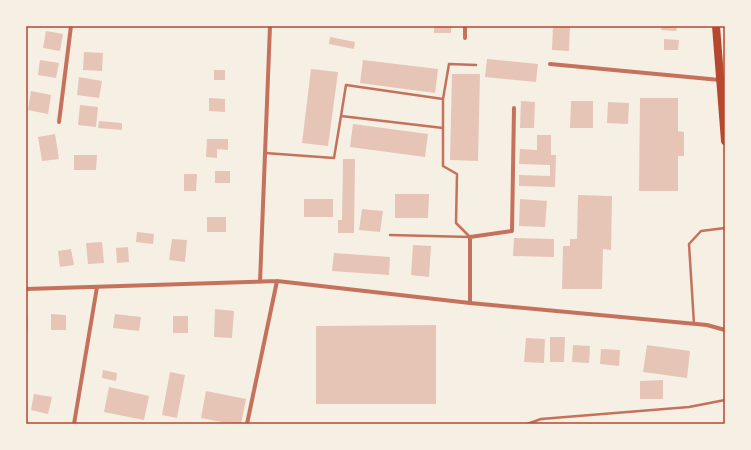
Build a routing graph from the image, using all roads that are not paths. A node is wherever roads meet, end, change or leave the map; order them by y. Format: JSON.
{"nodes":[{"id":1,"x":71,"y":26,"type":"edge"},
{"id":2,"x":270,"y":26,"type":"edge"},
{"id":3,"x":465,"y":26,"type":"edge"},
{"id":4,"x":716,"y":26,"type":"edge"},
{"id":5,"x":465,"y":38,"type":"dead end"},
{"id":6,"x":550,"y":64,"type":"dead end"},
{"id":7,"x":476,"y":65,"type":"dead end"},
{"id":8,"x":721,"y":80,"type":"junction"},
{"id":9,"x":443,"y":98,"type":"junction"},
{"id":10,"x":514,"y":108,"type":"dead end"},
{"id":11,"x":341,"y":116,"type":"junction"},
{"id":12,"x":59,"y":122,"type":"dead end"},
{"id":13,"x":443,"y":128,"type":"junction"},
{"id":14,"x":725,"y":141,"type":"edge"},
{"id":15,"x":265,"y":153,"type":"junction"},
{"id":16,"x":725,"y":228,"type":"edge"},
{"id":17,"x":390,"y":236,"type":"dead end"},
{"id":18,"x":470,"y":237,"type":"junction"},
{"id":19,"x":277,"y":281,"type":"junction"},
{"id":20,"x":260,"y":282,"type":"junction"},
{"id":21,"x":98,"y":286,"type":"junction"},
{"id":22,"x":26,"y":289,"type":"edge"},
{"id":23,"x":470,"y":303,"type":"junction"},
{"id":24,"x":694,"y":324,"type":"junction"},
{"id":25,"x":725,"y":330,"type":"edge"},
{"id":26,"x":725,"y":400,"type":"edge"},
{"id":27,"x":74,"y":424,"type":"edge"},
{"id":28,"x":247,"y":424,"type":"edge"},
{"id":29,"x":527,"y":424,"type":"edge"}],
"edges":[{"from":1,"to":12,"type":"street"},
{"from":2,"to":15,"type":"street"},
{"from":3,"to":5,"type":"street"},
{"from":4,"to":8,"type":"main road"},
{"from":6,"to":8,"type":"street"},
{"from":7,"to":9,"type":"lane"},
{"from":8,"to":14,"type":"main road"},
{"from":9,"to":11,"type":"lane"},
{"from":9,"to":13,"type":"lane"},
{"from":10,"to":18,"type":"street"},
{"from":11,"to":13,"type":"lane"},
{"from":11,"to":15,"type":"lane"},
{"from":13,"to":18,"type":"lane"},
{"from":15,"to":20,"type":"street"},
{"from":16,"to":24,"type":"lane"},
{"from":17,"to":18,"type":"lane"},
{"from":18,"to":23,"type":"street"},
{"from":19,"to":20,"type":"street"},
{"from":19,"to":23,"type":"street"},
{"from":19,"to":28,"type":"street"},
{"from":20,"to":21,"type":"street"},
{"from":21,"to":22,"type":"street"},
{"from":21,"to":27,"type":"street"},
{"from":23,"to":24,"type":"street"},
{"from":24,"to":25,"type":"street"},
{"from":26,"to":29,"type":"lane"}]}
